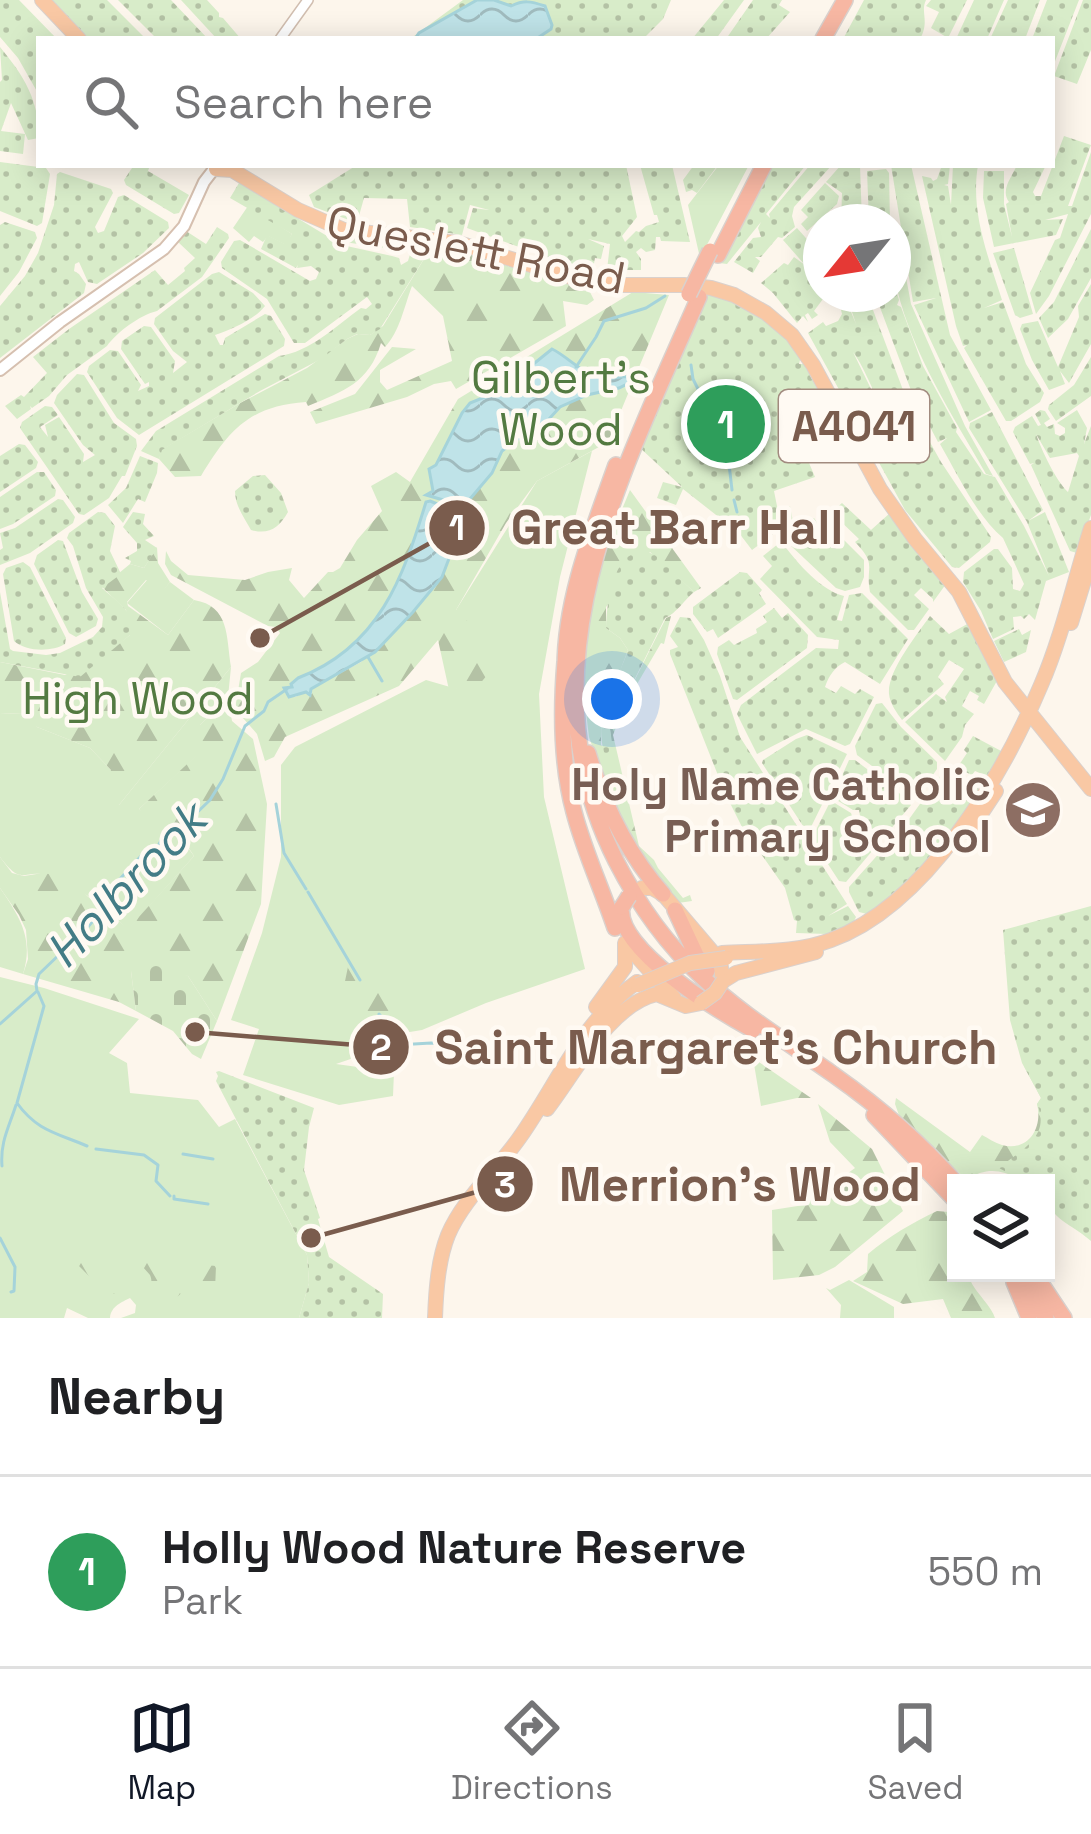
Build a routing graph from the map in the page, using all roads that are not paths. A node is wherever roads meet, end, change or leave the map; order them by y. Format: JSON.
{"nodes":[{"id":1,"x":38,"y":0,"type":"edge"},
{"id":2,"x":308,"y":0,"type":"edge"},
{"id":3,"x":845,"y":0,"type":"edge"},
{"id":4,"x":855,"y":0,"type":"edge"},
{"id":5,"x":68,"y":36,"type":"edge"},
{"id":6,"x":76,"y":36,"type":"edge"},
{"id":7,"x":282,"y":36,"type":"edge"},
{"id":8,"x":825,"y":36,"type":"edge"},
{"id":9,"x":836,"y":36,"type":"edge"},
{"id":10,"x":751,"y":168,"type":"edge"},
{"id":11,"x":762,"y":168,"type":"edge"},
{"id":12,"x":209,"y":169,"type":"edge"},
{"id":13,"x":241,"y":171,"type":"edge"},
{"id":14,"x":294,"y":204,"type":"junction"},
{"id":15,"x":714,"y":253,"type":"junction"},
{"id":16,"x":0,"y":370,"type":"edge"},
{"id":17,"x":850,"y":425,"type":"junction"},
{"id":18,"x":1090,"y":540,"type":"edge"},
{"id":19,"x":1057,"y":651,"type":"junction"},
{"id":20,"x":570,"y":662,"type":"junction"},
{"id":21,"x":1005,"y":675,"type":"junction"},
{"id":22,"x":1033,"y":710,"type":"junction"},
{"id":23,"x":1091,"y":784,"type":"edge"},
{"id":24,"x":992,"y":789,"type":"junction"},
{"id":25,"x":978,"y":820,"type":"junction"},
{"id":26,"x":953,"y":840,"type":"junction"},
{"id":27,"x":663,"y":894,"type":"junction"},
{"id":28,"x":628,"y":899,"type":"junction"},
{"id":29,"x":675,"y":910,"type":"junction"},
{"id":30,"x":620,"y":937,"type":"junction"},
{"id":31,"x":700,"y":938,"type":"junction"},
{"id":32,"x":826,"y":945,"type":"junction"},
{"id":33,"x":723,"y":981,"type":"junction"},
{"id":34,"x":677,"y":1002,"type":"junction"},
{"id":35,"x":763,"y":1031,"type":"junction"},
{"id":36,"x":560,"y":1083,"type":"junction"},
{"id":37,"x":950,"y":1174,"type":"edge"},
{"id":38,"x":947,"y":1188,"type":"edge"},
{"id":39,"x":457,"y":1228,"type":"junction"},
{"id":40,"x":1013,"y":1282,"type":"edge"},
{"id":41,"x":1031,"y":1282,"type":"edge"},
{"id":42,"x":1034,"y":1282,"type":"edge"},
{"id":43,"x":438,"y":1318,"type":"edge"},
{"id":44,"x":1030,"y":1318,"type":"edge"},
{"id":45,"x":1050,"y":1318,"type":"edge"},
{"id":46,"x":1064,"y":1318,"type":"edge"}],
"edges":[{"from":1,"to":5,"type":"highway"},
{"from":1,"to":6,"type":"highway"},
{"from":2,"to":7,"type":"street"},
{"from":3,"to":8,"type":"highway"},
{"from":4,"to":9,"type":"highway"},
{"from":10,"to":15,"type":"highway"},
{"from":11,"to":15,"type":"highway"},
{"from":12,"to":13,"type":"highway","name":"Queslett Road","number":"A4041"},
{"from":12,"to":16,"type":"main road"},
{"from":13,"to":14,"type":"highway","name":"Queslett Road","number":"A4041"},
{"from":14,"to":17,"type":"highway","name":"Queslett Road","number":"A4041"},
{"from":14,"to":17,"type":"highway","name":"Queslett Road","number":"A4041"},
{"from":15,"to":20,"type":"highway","bridge":true},
{"from":17,"to":21,"type":"highway","name":"Queslett Road","number":"A4041"},
{"from":18,"to":19,"type":"highway"},
{"from":19,"to":22,"type":"highway"},
{"from":19,"to":22,"type":"highway"},
{"from":20,"to":27,"type":"highway"},
{"from":20,"to":30,"type":"highway"},
{"from":20,"to":35,"type":"highway"},
{"from":21,"to":22,"type":"highway","name":"Queslett Road","number":"A4041"},
{"from":21,"to":22,"type":"highway","name":"Queslett Road","number":"A4041"},
{"from":22,"to":23,"type":"highway","number":"A4041"},
{"from":22,"to":24,"type":"highway"},
{"from":22,"to":24,"type":"highway"},
{"from":24,"to":25,"type":"highway"},
{"from":24,"to":26,"type":"highway"},
{"from":25,"to":26,"type":"highway"},
{"from":25,"to":32,"type":"highway"},
{"from":26,"to":32,"type":"highway"},
{"from":27,"to":28,"type":"highway"},
{"from":27,"to":29,"type":"highway"},
{"from":28,"to":30,"type":"highway"},
{"from":28,"to":35,"type":"highway"},
{"from":29,"to":31,"type":"highway"},
{"from":29,"to":35,"type":"highway"},
{"from":30,"to":34,"type":"highway"},
{"from":30,"to":36,"type":"highway"},
{"from":31,"to":32,"type":"highway"},
{"from":31,"to":33,"type":"highway"},
{"from":32,"to":33,"type":"highway"},
{"from":32,"to":36,"type":"highway","bridge":true},
{"from":33,"to":34,"type":"highway","bridge":true},
{"from":34,"to":36,"type":"highway"},
{"from":35,"to":37,"type":"highway"},
{"from":35,"to":38,"type":"highway"},
{"from":36,"to":39,"type":"highway"},
{"from":36,"to":39,"type":"highway"},
{"from":39,"to":43,"type":"highway"},
{"from":40,"to":44,"type":"highway"},
{"from":41,"to":45,"type":"highway"},
{"from":42,"to":46,"type":"highway"}]}
